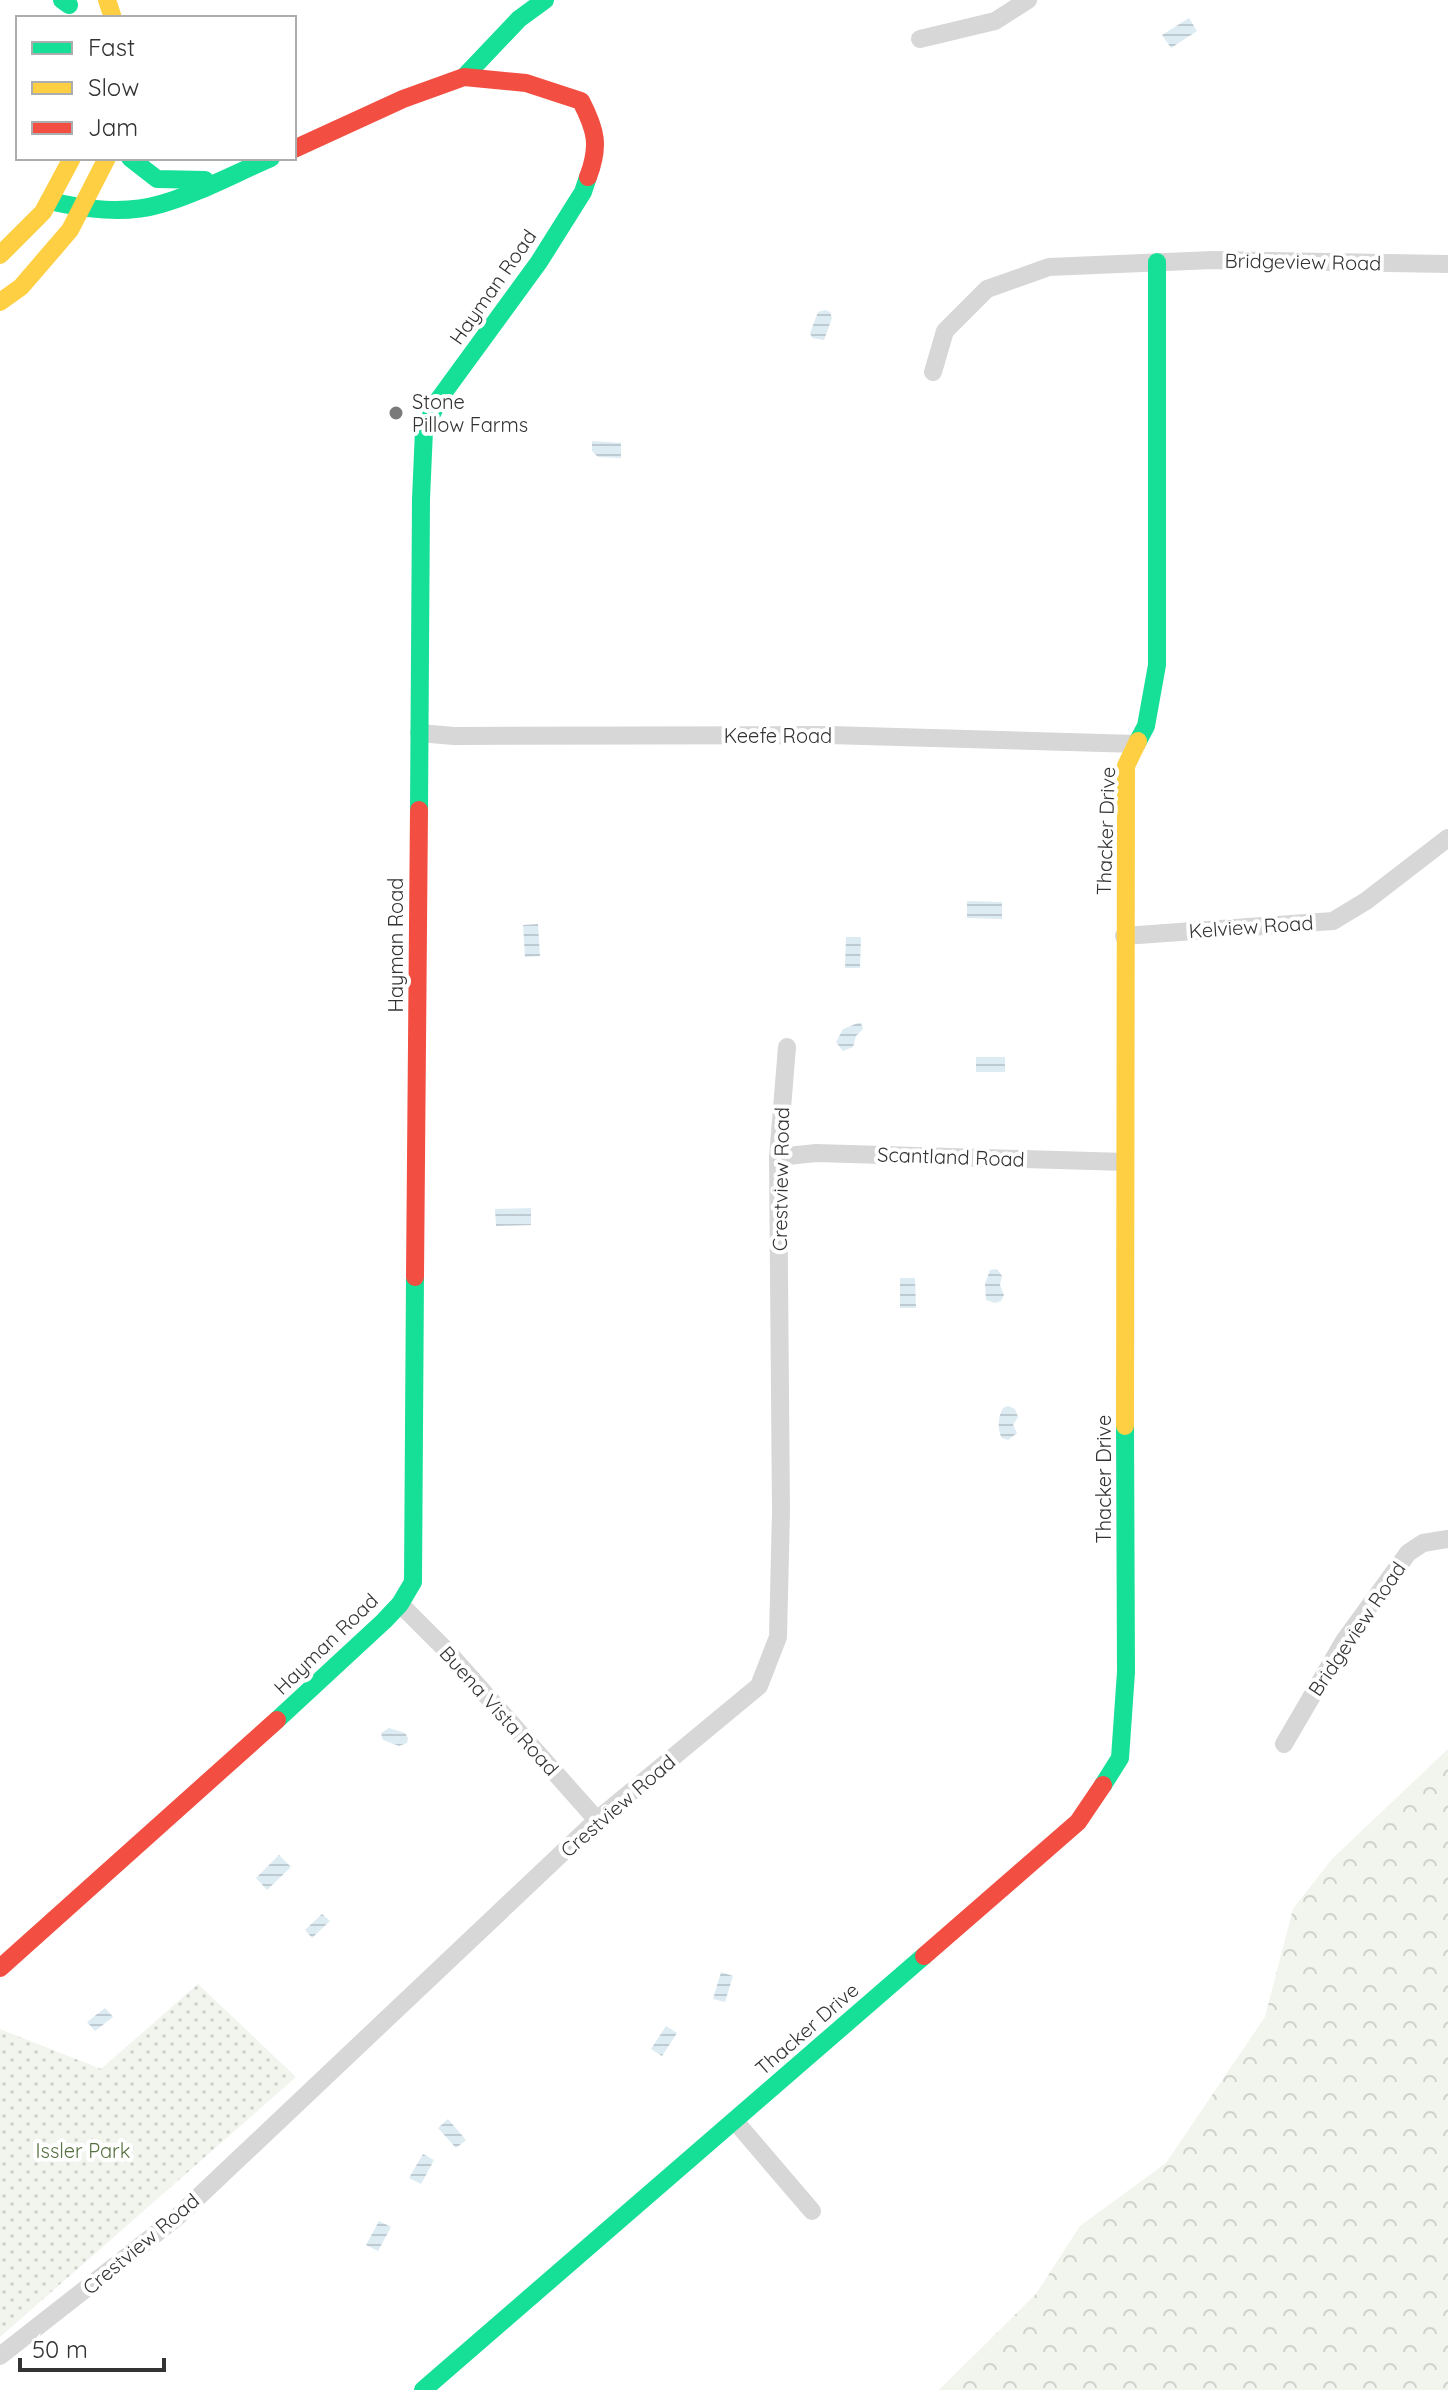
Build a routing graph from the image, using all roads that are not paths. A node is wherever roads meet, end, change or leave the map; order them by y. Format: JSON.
{"nodes":[{"id":1,"x":545,"y":0,"type":"edge"},
{"id":2,"x":1028,"y":0,"type":"edge"},
{"id":3,"x":920,"y":39,"type":"dead end"},
{"id":4,"x":464,"y":77,"type":"junction"},
{"id":5,"x":296,"y":148,"type":"edge"},
{"id":6,"x":71,"y":160,"type":"edge"},
{"id":7,"x":106,"y":160,"type":"edge"},
{"id":8,"x":133,"y":160,"type":"edge"},
{"id":9,"x":266,"y":160,"type":"edge"},
{"id":10,"x":213,"y":181,"type":"junction"},
{"id":11,"x":49,"y":201,"type":"junction"},
{"id":12,"x":81,"y":208,"type":"junction"},
{"id":13,"x":0,"y":255,"type":"edge"},
{"id":14,"x":1157,"y":262,"type":"junction"},
{"id":15,"x":1448,"y":264,"type":"edge"},
{"id":16,"x":0,"y":302,"type":"edge"},
{"id":17,"x":933,"y":372,"type":"dead end"},
{"id":18,"x":419,"y":733,"type":"junction"},
{"id":19,"x":1137,"y":744,"type":"junction"},
{"id":20,"x":1448,"y":838,"type":"edge"},
{"id":21,"x":1124,"y":936,"type":"junction"},
{"id":22,"x":787,"y":1047,"type":"dead end"},
{"id":23,"x":778,"y":1157,"type":"junction"},
{"id":24,"x":1125,"y":1162,"type":"junction"},
{"id":25,"x":1448,"y":1539,"type":"edge"},
{"id":26,"x":400,"y":1604,"type":"junction"},
{"id":27,"x":1284,"y":1744,"type":"dead end"},
{"id":28,"x":597,"y":1820,"type":"junction"},
{"id":29,"x":0,"y":1968,"type":"edge"},
{"id":30,"x":735,"y":2121,"type":"junction"},
{"id":31,"x":812,"y":2211,"type":"dead end"},
{"id":32,"x":0,"y":2356,"type":"edge"},
{"id":33,"x":423,"y":2390,"type":"edge"}],
"edges":[{"from":1,"to":4,"type":"street"},
{"from":2,"to":3,"type":"street"},
{"from":4,"to":5,"type":"street","name":"Hayman Road"},
{"from":4,"to":18,"type":"street","name":"Hayman Road"},
{"from":6,"to":11,"type":"street"},
{"from":7,"to":12,"type":"street"},
{"from":8,"to":10,"type":"street"},
{"from":9,"to":10,"type":"street"},
{"from":10,"to":12,"type":"street"},
{"from":11,"to":12,"type":"street"},
{"from":11,"to":13,"type":"street"},
{"from":12,"to":16,"type":"street"},
{"from":14,"to":15,"type":"street","name":"Bridgeview Road"},
{"from":14,"to":17,"type":"street","name":"Bridgeview Road"},
{"from":14,"to":19,"type":"street","name":"Thacker Drive"},
{"from":18,"to":19,"type":"street","name":"Keefe Road"},
{"from":18,"to":26,"type":"street","name":"Hayman Road"},
{"from":19,"to":21,"type":"street","name":"Thacker Drive"},
{"from":20,"to":21,"type":"street","name":"Kelview Road"},
{"from":21,"to":24,"type":"street","name":"Thacker Drive"},
{"from":22,"to":23,"type":"street","name":"Crestview Road"},
{"from":23,"to":24,"type":"street","name":"Scantland Road"},
{"from":23,"to":28,"type":"street","name":"Crestview Road"},
{"from":24,"to":30,"type":"street","name":"Thacker Drive"},
{"from":25,"to":27,"type":"street","name":"Bridgeview Road"},
{"from":26,"to":28,"type":"street","name":"Buena Vista Road"},
{"from":26,"to":29,"type":"street","name":"Hayman Road"},
{"from":28,"to":32,"type":"street","name":"Crestview Road"},
{"from":30,"to":31,"type":"street"},
{"from":30,"to":33,"type":"street","name":"Thacker Drive"}]}
